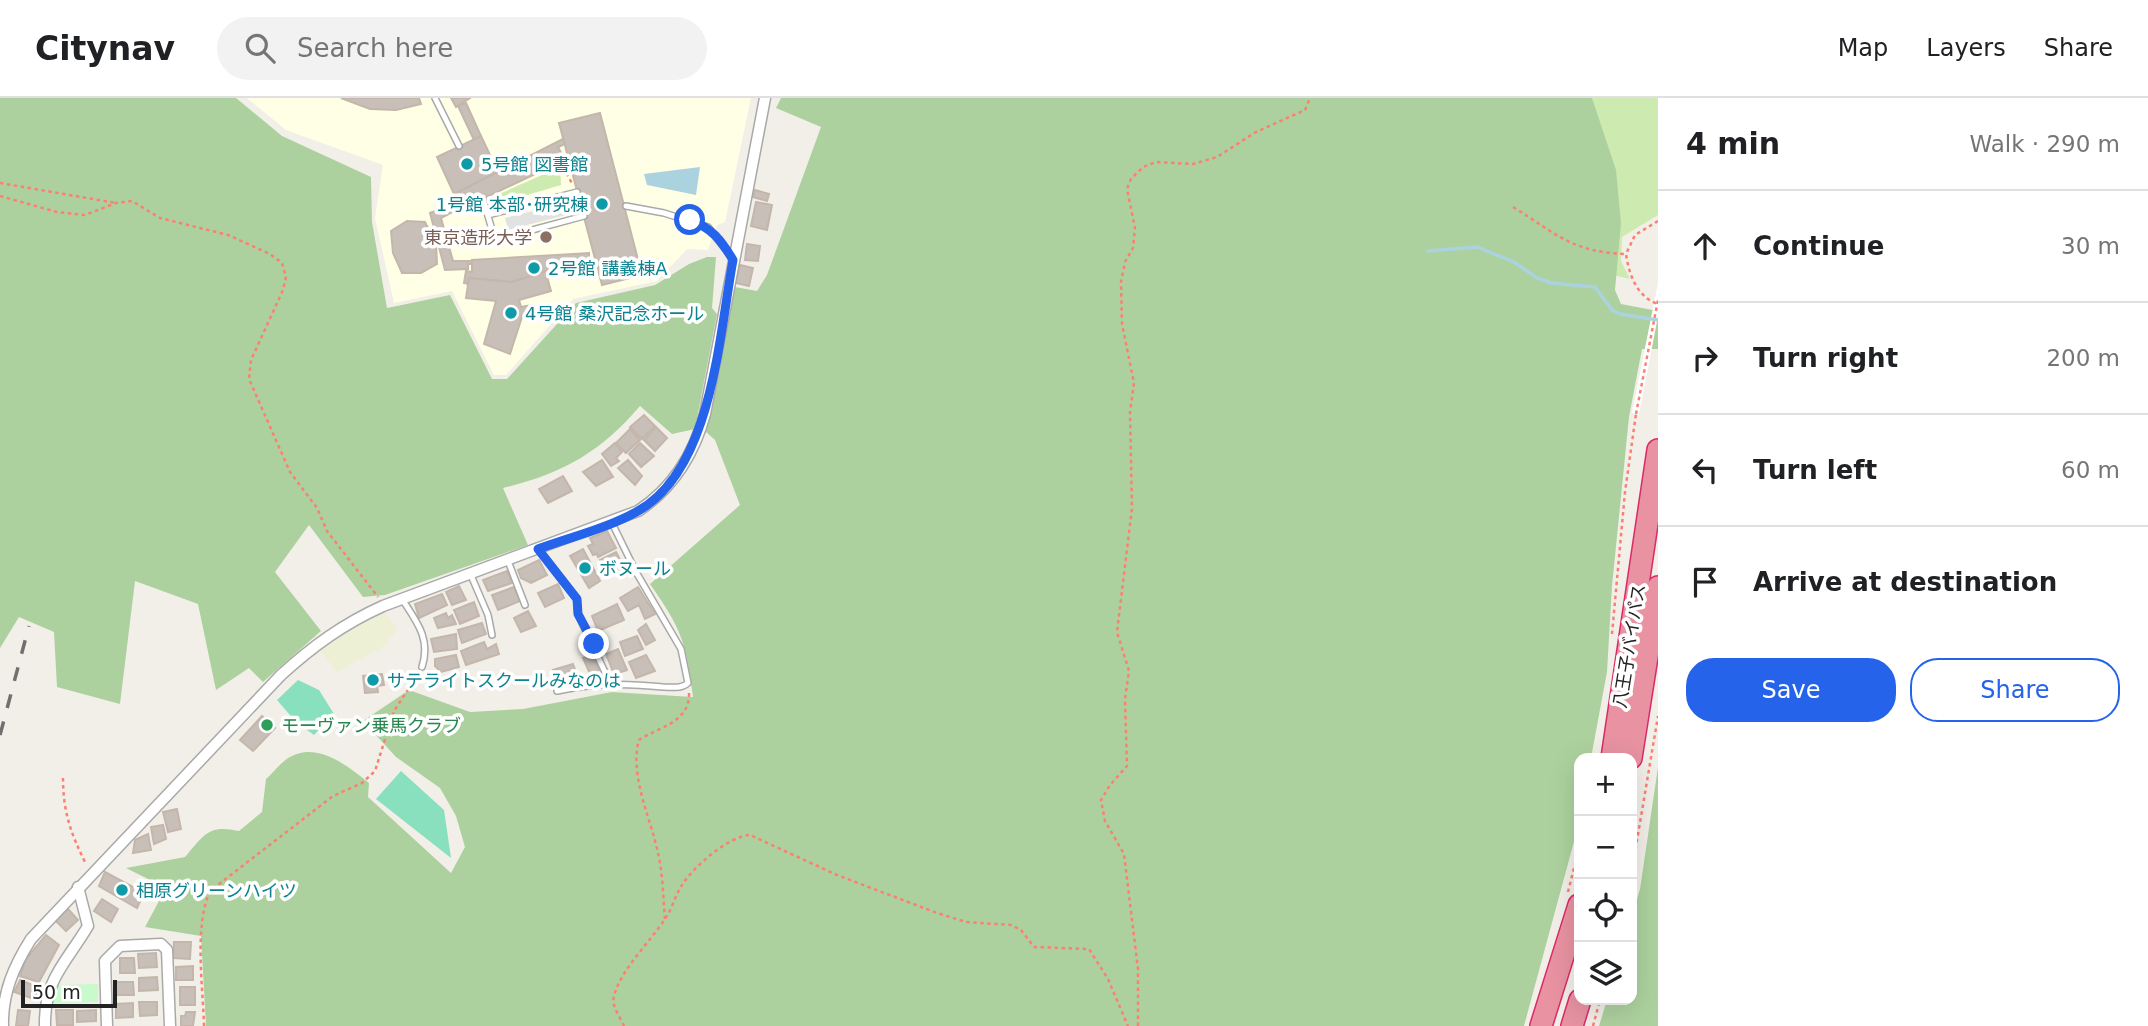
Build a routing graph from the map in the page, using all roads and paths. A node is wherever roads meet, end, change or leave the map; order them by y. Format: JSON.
{"nodes":[{"id":1,"x":435,"y":98,"type":"edge"},
{"id":2,"x":765,"y":98,"type":"edge"},
{"id":3,"x":1310,"y":98,"type":"edge"},
{"id":4,"x":459,"y":146,"type":"dead end"},
{"id":5,"x":563,"y":167,"type":"dead end"},
{"id":6,"x":0,"y":183,"type":"edge"},
{"id":7,"x":573,"y":185,"type":"dead end"},
{"id":8,"x":577,"y":192,"type":"dead end"},
{"id":9,"x":0,"y":195,"type":"edge"},
{"id":10,"x":483,"y":199,"type":"dead end"},
{"id":11,"x":116,"y":203,"type":"junction"},
{"id":12,"x":626,"y":206,"type":"dead end"},
{"id":13,"x":1513,"y":207,"type":"dead end"},
{"id":14,"x":488,"y":215,"type":"junction"},
{"id":15,"x":584,"y":216,"type":"dead end"},
{"id":16,"x":1658,"y":222,"type":"edge"},
{"id":17,"x":1626,"y":254,"type":"junction"},
{"id":18,"x":733,"y":260,"type":"junction"},
{"id":19,"x":1658,"y":302,"type":"edge"},
{"id":20,"x":1658,"y":450,"type":"edge"},
{"id":21,"x":612,"y":523,"type":"junction"},
{"id":22,"x":538,"y":549,"type":"junction"},
{"id":23,"x":508,"y":561,"type":"junction"},
{"id":24,"x":470,"y":573,"type":"junction"},
{"id":25,"x":1658,"y":587,"type":"edge"},
{"id":26,"x":402,"y":599,"type":"junction"},
{"id":27,"x":526,"y":605,"type":"dead end"},
{"id":28,"x":383,"y":606,"type":"junction"},
{"id":29,"x":492,"y":635,"type":"dead end"},
{"id":30,"x":1612,"y":636,"type":"dead end"},
{"id":31,"x":422,"y":667,"type":"joint"},
{"id":32,"x":610,"y":682,"type":"junction"},
{"id":33,"x":687,"y":685,"type":"junction"},
{"id":34,"x":557,"y":691,"type":"dead end"},
{"id":35,"x":1658,"y":716,"type":"edge"},
{"id":36,"x":1613,"y":753,"type":"edge"},
{"id":37,"x":1632,"y":753,"type":"edge"},
{"id":38,"x":63,"y":778,"type":"dead end"},
{"id":39,"x":1637,"y":840,"type":"edge"},
{"id":40,"x":91,"y":874,"type":"junction"},
{"id":41,"x":78,"y":887,"type":"junction"},
{"id":42,"x":665,"y":919,"type":"junction"},
{"id":43,"x":1574,"y":921,"type":"edge"},
{"id":44,"x":1575,"y":942,"type":"edge"},
{"id":45,"x":1579,"y":1005,"type":"edge"},
{"id":46,"x":1599,"y":1005,"type":"edge"},
{"id":47,"x":3,"y":1026,"type":"edge"},
{"id":48,"x":45,"y":1026,"type":"edge"},
{"id":49,"x":107,"y":1026,"type":"edge"},
{"id":50,"x":170,"y":1026,"type":"edge"},
{"id":51,"x":204,"y":1026,"type":"edge"},
{"id":52,"x":624,"y":1026,"type":"edge"},
{"id":53,"x":1128,"y":1026,"type":"edge"},
{"id":54,"x":1138,"y":1026,"type":"edge"},
{"id":55,"x":1541,"y":1026,"type":"edge"},
{"id":56,"x":1552,"y":1026,"type":"edge"},
{"id":57,"x":1573,"y":1026,"type":"edge"},
{"id":58,"x":1593,"y":1026,"type":"edge"}],
"edges":[{"from":1,"to":4,"type":"lane"},
{"from":2,"to":18,"type":"street"},
{"from":3,"to":54,"type":"path"},
{"from":5,"to":7,"type":"path"},
{"from":6,"to":11,"type":"path"},
{"from":8,"to":14,"type":"lane"},
{"from":9,"to":11,"type":"path"},
{"from":10,"to":14,"type":"lane"},
{"from":11,"to":28,"type":"path"},
{"from":12,"to":18,"type":"lane"},
{"from":13,"to":17,"type":"path"},
{"from":14,"to":15,"type":"lane"},
{"from":16,"to":17,"type":"path"},
{"from":17,"to":19,"type":"path"},
{"from":18,"to":21,"type":"street"},
{"from":19,"to":30,"type":"path","bridge":true},
{"from":20,"to":36,"type":"highway","name":"八王子バイパス"},
{"from":21,"to":22,"type":"street"},
{"from":21,"to":33,"type":"lane"},
{"from":22,"to":23,"type":"street"},
{"from":22,"to":32,"type":"lane"},
{"from":23,"to":24,"type":"street"},
{"from":23,"to":27,"type":"lane"},
{"from":24,"to":26,"type":"street"},
{"from":24,"to":29,"type":"lane"},
{"from":25,"to":37,"type":"highway","name":"八王子バイパス"},
{"from":26,"to":28,"type":"street"},
{"from":26,"to":31,"type":"lane"},
{"from":28,"to":40,"type":"street"},
{"from":31,"to":51,"type":"path"},
{"from":32,"to":33,"type":"lane"},
{"from":32,"to":34,"type":"lane"},
{"from":33,"to":42,"type":"path"},
{"from":35,"to":39,"type":"path"},
{"from":38,"to":40,"type":"path"},
{"from":40,"to":41,"type":"street"},
{"from":41,"to":47,"type":"street"},
{"from":41,"to":48,"type":"street"},
{"from":42,"to":52,"type":"path"},
{"from":42,"to":53,"type":"path"},
{"from":43,"to":55,"type":"highway"},
{"from":44,"to":56,"type":"highway"},
{"from":45,"to":57,"type":"highway"},
{"from":46,"to":58,"type":"path"},
{"from":49,"to":50,"type":"street"}]}
